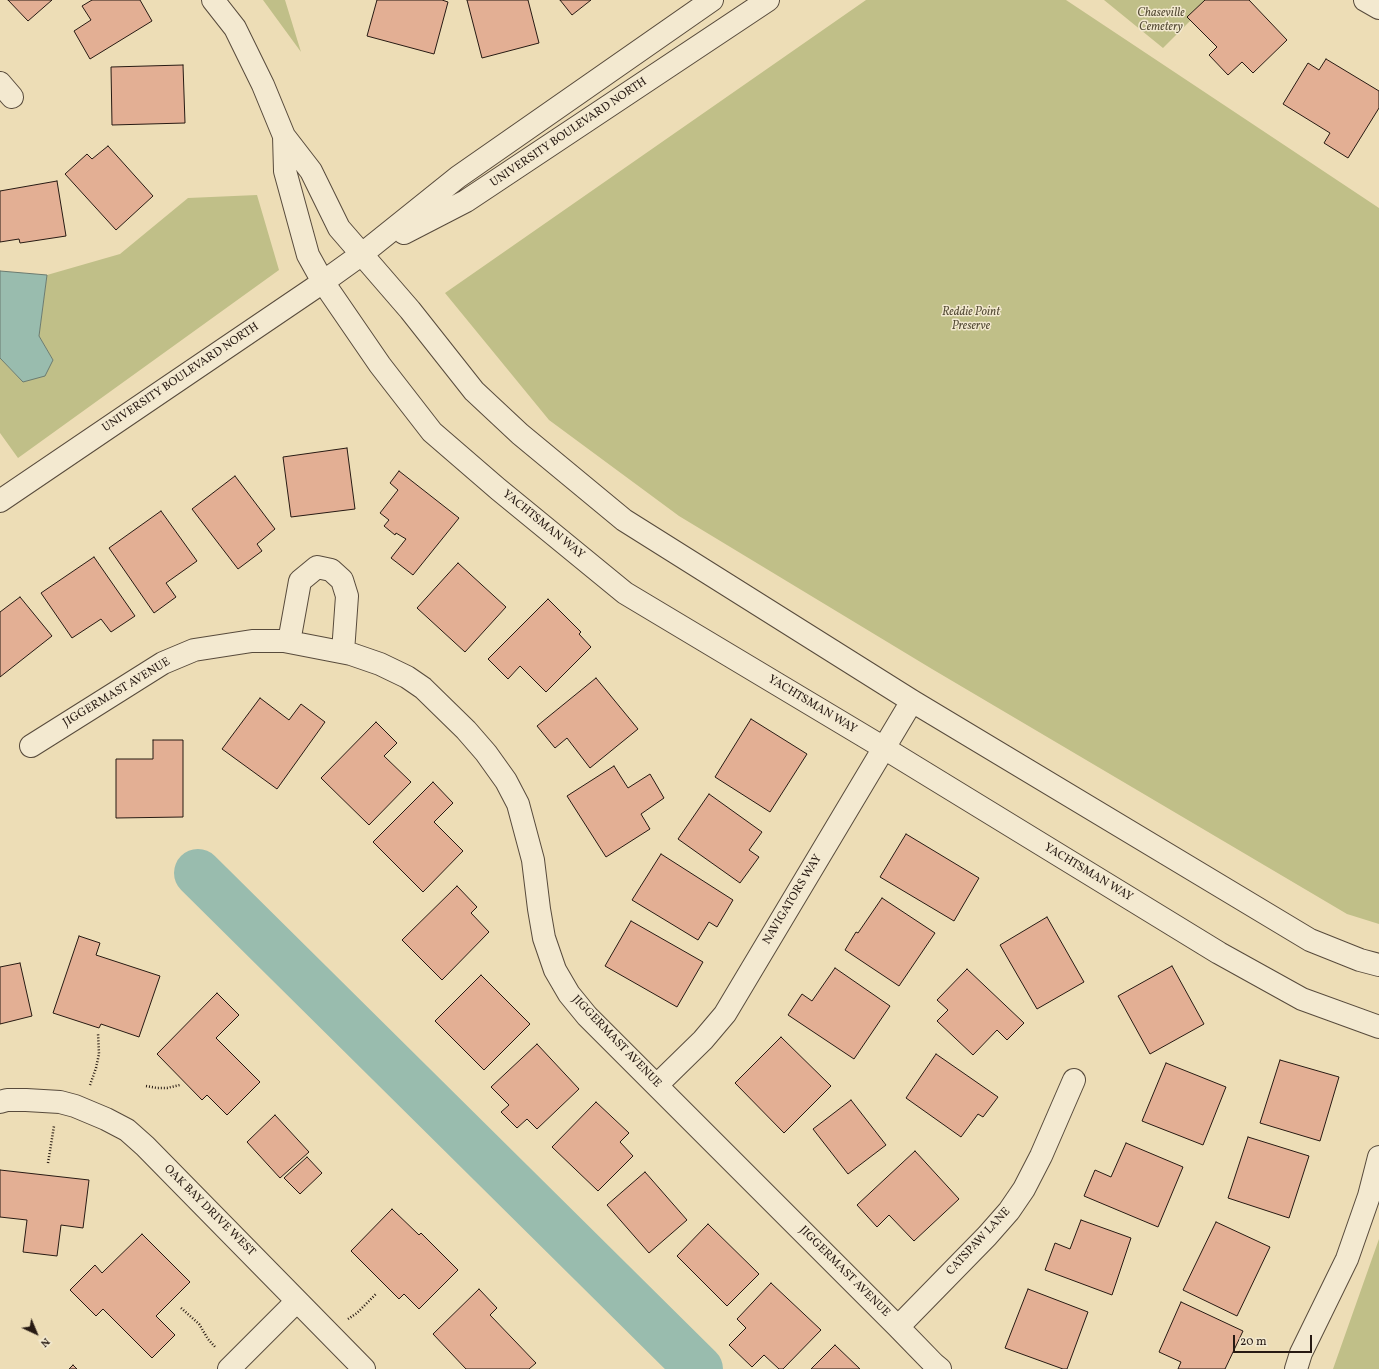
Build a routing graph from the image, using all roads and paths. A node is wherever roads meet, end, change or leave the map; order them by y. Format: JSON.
{"nodes":[{"id":1,"x":213,"y":0,"type":"edge"},
{"id":2,"x":712,"y":0,"type":"edge"},
{"id":3,"x":768,"y":0,"type":"edge"},
{"id":4,"x":1365,"y":0,"type":"edge"},
{"id":5,"x":1379,"y":8,"type":"edge"},
{"id":6,"x":284,"y":136,"type":"junction"},
{"id":7,"x":362,"y":254,"type":"junction"},
{"id":8,"x":323,"y":282,"type":"junction"},
{"id":9,"x":0,"y":501,"type":"edge"},
{"id":10,"x":289,"y":642,"type":"junction"},
{"id":11,"x":343,"y":652,"type":"junction"},
{"id":12,"x":912,"y":701,"type":"junction"},
{"id":13,"x":31,"y":746,"type":"dead end"},
{"id":14,"x":884,"y":748,"type":"junction"},
{"id":15,"x":1379,"y":965,"type":"edge"},
{"id":16,"x":1379,"y":1027,"type":"edge"},
{"id":17,"x":98,"y":1033,"type":"dead end"},
{"id":18,"x":1074,"y":1080,"type":"dead end"},
{"id":19,"x":180,"y":1085,"type":"dead end"},
{"id":20,"x":657,"y":1085,"type":"junction"},
{"id":21,"x":146,"y":1086,"type":"dead end"},
{"id":22,"x":0,"y":1102,"type":"edge"},
{"id":23,"x":58,"y":1102,"type":"junction"},
{"id":24,"x":82,"y":1109,"type":"junction"},
{"id":25,"x":1379,"y":1157,"type":"edge"},
{"id":26,"x":48,"y":1163,"type":"dead end"},
{"id":27,"x":376,"y":1294,"type":"dead end"},
{"id":28,"x":297,"y":1301,"type":"junction"},
{"id":29,"x":181,"y":1308,"type":"dead end"},
{"id":30,"x":898,"y":1327,"type":"junction"},
{"id":31,"x":329,"y":1334,"type":"junction"},
{"id":32,"x":231,"y":1367,"type":"edge"},
{"id":33,"x":364,"y":1369,"type":"edge"},
{"id":34,"x":940,"y":1369,"type":"edge"},
{"id":35,"x":1296,"y":1369,"type":"edge"}],
"edges":[{"from":1,"to":6,"type":"street"},
{"from":2,"to":7,"type":"street","name":"UNIVERSITY BOULEVARD NORTH"},
{"from":3,"to":7,"type":"street","name":"UNIVERSITY BOULEVARD NORTH"},
{"from":4,"to":5,"type":"street"},
{"from":6,"to":7,"type":"street"},
{"from":6,"to":8,"type":"street","name":"YACHTSMAN WAY"},
{"from":7,"to":8,"type":"street","name":"UNIVERSITY BOULEVARD NORTH"},
{"from":7,"to":12,"type":"street"},
{"from":8,"to":9,"type":"street","name":"UNIVERSITY BOULEVARD NORTH"},
{"from":8,"to":14,"type":"street","name":"YACHTSMAN WAY"},
{"from":10,"to":11,"type":"street","name":"JIGGERMAST AVENUE"},
{"from":10,"to":11,"type":"street"},
{"from":10,"to":13,"type":"street","name":"JIGGERMAST AVENUE"},
{"from":11,"to":20,"type":"street","name":"JIGGERMAST AVENUE"},
{"from":12,"to":14,"type":"street","name":"NAVIGATORS WAY"},
{"from":12,"to":15,"type":"street"},
{"from":14,"to":16,"type":"street","name":"YACHTSMAN WAY"},
{"from":14,"to":20,"type":"street","name":"NAVIGATORS WAY"},
{"from":17,"to":24,"type":"path"},
{"from":18,"to":30,"type":"street","name":"CATSPAW LANE"},
{"from":19,"to":21,"type":"path"},
{"from":20,"to":30,"type":"street","name":"JIGGERMAST AVENUE"},
{"from":22,"to":23,"type":"street","name":"OAK BAY DRIVE WEST"},
{"from":23,"to":24,"type":"street","name":"OAK BAY DRIVE WEST"},
{"from":23,"to":26,"type":"path"},
{"from":24,"to":28,"type":"street","name":"OAK BAY DRIVE WEST"},
{"from":25,"to":35,"type":"street"},
{"from":27,"to":31,"type":"path"},
{"from":28,"to":31,"type":"street","name":"OAK BAY DRIVE WEST"},
{"from":28,"to":32,"type":"street"},
{"from":29,"to":32,"type":"path"},
{"from":30,"to":34,"type":"street","name":"JIGGERMAST AVENUE"},
{"from":31,"to":33,"type":"street","name":"OAK BAY DRIVE WEST"}]}
